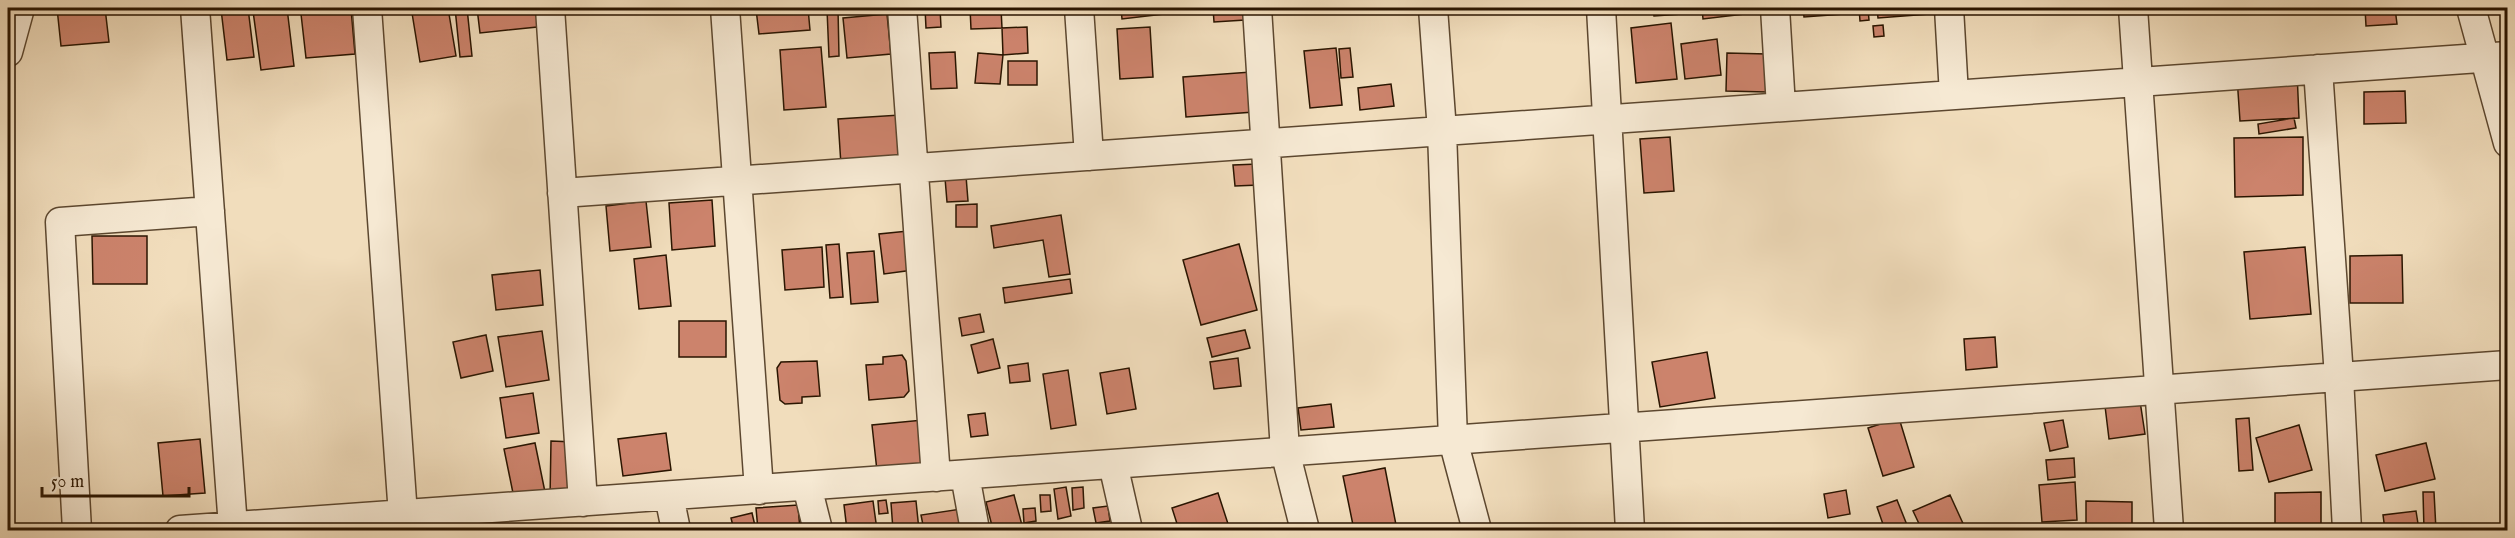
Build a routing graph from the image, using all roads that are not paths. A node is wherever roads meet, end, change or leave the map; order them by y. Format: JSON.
{"nodes":[{"id":1,"x":20,"y":8,"type":"edge"},
{"id":2,"x":195,"y":8,"type":"edge"},
{"id":3,"x":367,"y":8,"type":"edge"},
{"id":4,"x":550,"y":8,"type":"edge"},
{"id":5,"x":724,"y":8,"type":"edge"},
{"id":6,"x":902,"y":8,"type":"edge"},
{"id":7,"x":1079,"y":8,"type":"edge"},
{"id":8,"x":1257,"y":8,"type":"edge"},
{"id":9,"x":1433,"y":8,"type":"edge"},
{"id":10,"x":1600,"y":8,"type":"edge"},
{"id":11,"x":1775,"y":8,"type":"edge"},
{"id":12,"x":1949,"y":8,"type":"edge"},
{"id":13,"x":2133,"y":8,"type":"edge"},
{"id":14,"x":2471,"y":8,"type":"edge"},
{"id":15,"x":8,"y":52,"type":"edge"},
{"id":16,"x":2496,"y":56,"type":"edge"},
{"id":17,"x":2318,"y":69,"type":"junction"},
{"id":18,"x":2138,"y":82,"type":"junction"},
{"id":19,"x":1954,"y":94,"type":"junction"},
{"id":20,"x":1781,"y":107,"type":"junction"},
{"id":21,"x":1608,"y":119,"type":"junction"},
{"id":22,"x":1442,"y":130,"type":"junction"},
{"id":23,"x":1267,"y":143,"type":"junction"},
{"id":24,"x":2508,"y":143,"type":"edge"},
{"id":25,"x":1089,"y":156,"type":"junction"},
{"id":26,"x":914,"y":168,"type":"junction"},
{"id":27,"x":737,"y":180,"type":"junction"},
{"id":28,"x":562,"y":193,"type":"junction"},
{"id":29,"x":210,"y":211,"type":"junction"},
{"id":30,"x":2508,"y":365,"type":"edge"},
{"id":31,"x":2339,"y":377,"type":"junction"},
{"id":32,"x":2160,"y":390,"type":"junction"},
{"id":33,"x":1625,"y":428,"type":"junction"},
{"id":34,"x":1453,"y":440,"type":"junction"},
{"id":35,"x":1285,"y":451,"type":"junction"},
{"id":36,"x":1113,"y":464,"type":"junction"},
{"id":37,"x":964,"y":475,"type":"junction"},
{"id":38,"x":936,"y":477,"type":"junction"},
{"id":39,"x":807,"y":486,"type":"junction"},
{"id":40,"x":759,"y":489,"type":"junction"},
{"id":41,"x":669,"y":496,"type":"junction"},
{"id":42,"x":583,"y":502,"type":"junction"},
{"id":43,"x":519,"y":519,"type":"edge"},
{"id":44,"x":387,"y":521,"type":"edge"},
{"id":45,"x":233,"y":527,"type":"junction"},
{"id":46,"x":77,"y":531,"type":"edge"},
{"id":47,"x":180,"y":531,"type":"edge"},
{"id":48,"x":676,"y":531,"type":"edge"},
{"id":49,"x":818,"y":531,"type":"edge"},
{"id":50,"x":975,"y":531,"type":"edge"},
{"id":51,"x":1128,"y":531,"type":"edge"},
{"id":52,"x":1305,"y":531,"type":"edge"},
{"id":53,"x":1477,"y":531,"type":"edge"},
{"id":54,"x":1630,"y":531,"type":"edge"},
{"id":55,"x":2169,"y":531,"type":"edge"},
{"id":56,"x":2347,"y":531,"type":"edge"}],
"edges":[{"from":1,"to":15,"type":"street"},
{"from":2,"to":29,"type":"street"},
{"from":3,"to":44,"type":"street"},
{"from":4,"to":28,"type":"street"},
{"from":5,"to":27,"type":"street"},
{"from":6,"to":26,"type":"street"},
{"from":7,"to":25,"type":"street"},
{"from":8,"to":23,"type":"street"},
{"from":9,"to":22,"type":"street"},
{"from":10,"to":21,"type":"street"},
{"from":11,"to":20,"type":"street"},
{"from":12,"to":19,"type":"street"},
{"from":13,"to":18,"type":"street"},
{"from":14,"to":16,"type":"street"},
{"from":16,"to":17,"type":"street"},
{"from":16,"to":24,"type":"street"},
{"from":17,"to":18,"type":"street"},
{"from":17,"to":31,"type":"street"},
{"from":18,"to":19,"type":"street"},
{"from":18,"to":32,"type":"street"},
{"from":19,"to":20,"type":"street"},
{"from":20,"to":21,"type":"street"},
{"from":21,"to":22,"type":"street"},
{"from":21,"to":33,"type":"street"},
{"from":22,"to":23,"type":"street"},
{"from":22,"to":34,"type":"street"},
{"from":23,"to":25,"type":"street"},
{"from":23,"to":35,"type":"street"},
{"from":25,"to":26,"type":"street"},
{"from":26,"to":27,"type":"street"},
{"from":26,"to":38,"type":"street"},
{"from":27,"to":28,"type":"street"},
{"from":27,"to":40,"type":"street"},
{"from":28,"to":42,"type":"street"},
{"from":29,"to":45,"type":"street"},
{"from":29,"to":46,"type":"street"},
{"from":30,"to":31,"type":"street"},
{"from":31,"to":32,"type":"street"},
{"from":31,"to":56,"type":"street"},
{"from":32,"to":33,"type":"street"},
{"from":32,"to":55,"type":"street"},
{"from":33,"to":34,"type":"street"},
{"from":33,"to":54,"type":"street"},
{"from":34,"to":35,"type":"street"},
{"from":34,"to":53,"type":"street"},
{"from":35,"to":36,"type":"street"},
{"from":35,"to":52,"type":"street"},
{"from":36,"to":37,"type":"street"},
{"from":36,"to":51,"type":"street"},
{"from":37,"to":38,"type":"street"},
{"from":37,"to":50,"type":"street"},
{"from":38,"to":39,"type":"street"},
{"from":39,"to":40,"type":"street"},
{"from":39,"to":49,"type":"street"},
{"from":40,"to":41,"type":"street"},
{"from":41,"to":42,"type":"street"},
{"from":41,"to":48,"type":"street"},
{"from":42,"to":43,"type":"street"},
{"from":43,"to":44,"type":"street"},
{"from":44,"to":45,"type":"street"},
{"from":45,"to":47,"type":"street"}]}
